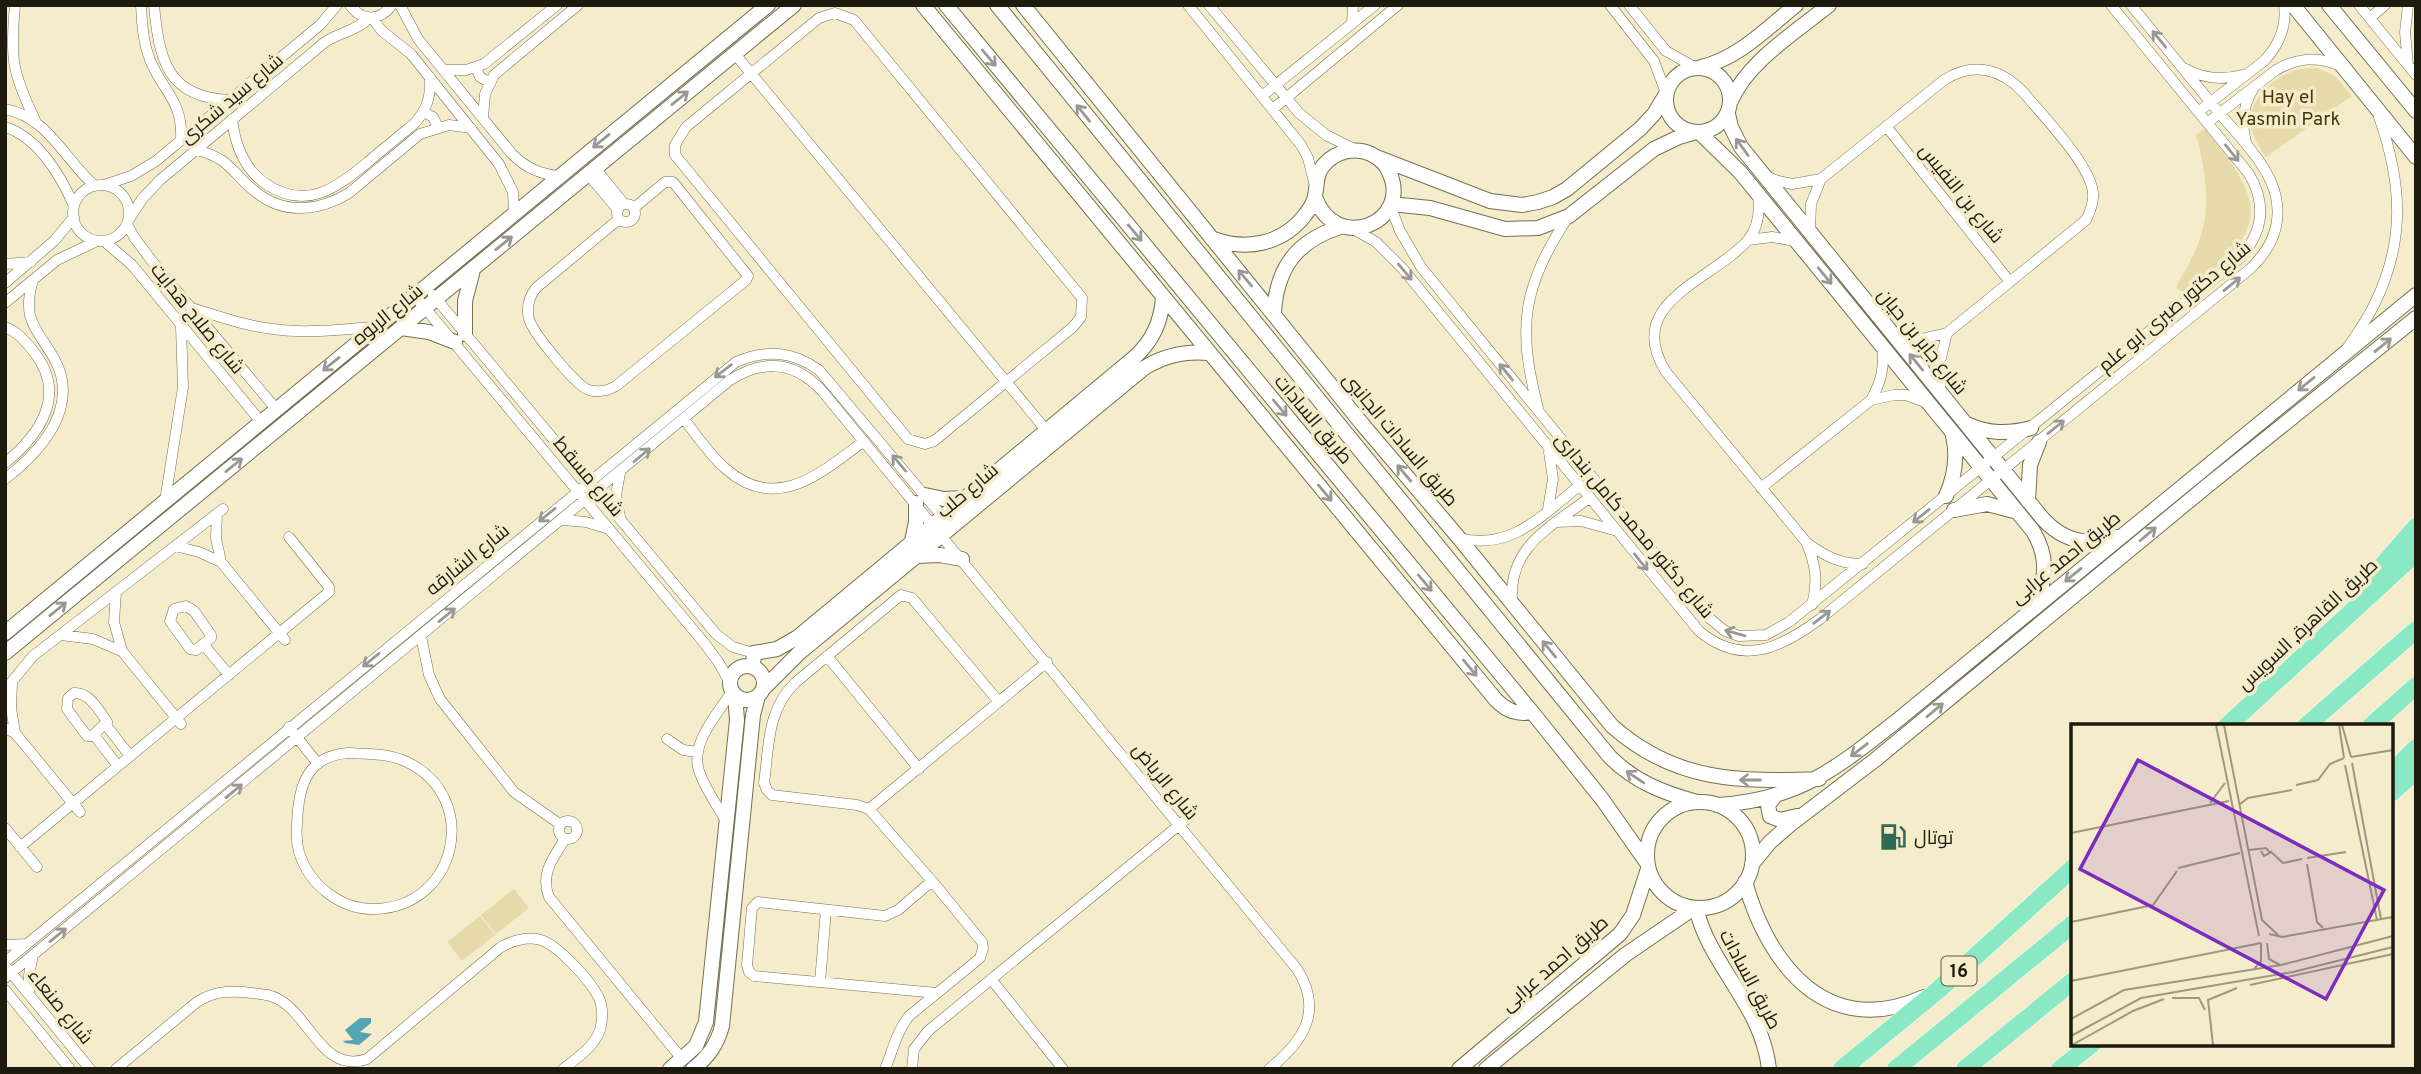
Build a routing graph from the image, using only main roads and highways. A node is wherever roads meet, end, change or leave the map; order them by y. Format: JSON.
{"nodes":[{"id":1,"x":2416,"y":527,"type":"edge"},
{"id":2,"x":2416,"y":553,"type":"edge"},
{"id":3,"x":2416,"y":630,"type":"edge"},
{"id":4,"x":2325,"y":636,"type":"junction"},
{"id":5,"x":2416,"y":686,"type":"edge"},
{"id":6,"x":2229,"y":724,"type":"edge"},
{"id":7,"x":2308,"y":724,"type":"edge"},
{"id":8,"x":2373,"y":724,"type":"edge"},
{"id":9,"x":2416,"y":748,"type":"edge"},
{"id":10,"x":2393,"y":771,"type":"edge"},
{"id":11,"x":2416,"y":771,"type":"edge"},
{"id":12,"x":2393,"y":791,"type":"edge"},
{"id":13,"x":2071,"y":870,"type":"edge"},
{"id":14,"x":2071,"y":926,"type":"edge"},
{"id":15,"x":2071,"y":983,"type":"edge"},
{"id":16,"x":2089,"y":1046,"type":"edge"},
{"id":17,"x":1842,"y":1069,"type":"edge"},
{"id":18,"x":1896,"y":1069,"type":"edge"},
{"id":19,"x":1965,"y":1069,"type":"edge"},
{"id":20,"x":2060,"y":1069,"type":"edge"}],
"edges":[{"from":1,"to":4,"type":"highway"},
{"from":2,"to":4,"type":"highway","name":"طريق القاهرة, السويس"},
{"from":3,"to":7,"type":"highway"},
{"from":4,"to":6,"type":"highway","name":"طريق القاهرة, السويس"},
{"from":5,"to":8,"type":"highway"},
{"from":9,"to":10,"type":"highway"},
{"from":11,"to":12,"type":"highway"},
{"from":13,"to":17,"type":"highway","number":"16"},
{"from":14,"to":18,"type":"highway","number":"16"},
{"from":15,"to":19,"type":"highway"},
{"from":16,"to":20,"type":"highway"}]}
